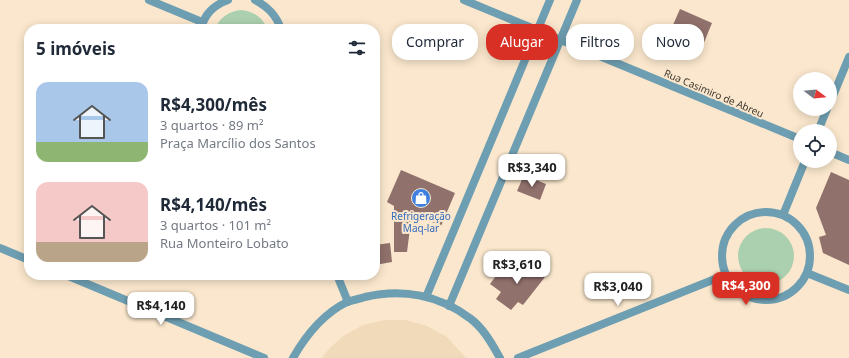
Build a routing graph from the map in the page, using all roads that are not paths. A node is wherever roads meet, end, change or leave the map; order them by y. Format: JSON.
{"nodes":[{"id":1,"x":149,"y":0,"type":"edge"},
{"id":2,"x":228,"y":0,"type":"edge"},
{"id":3,"x":255,"y":0,"type":"edge"},
{"id":4,"x":464,"y":0,"type":"edge"},
{"id":5,"x":550,"y":0,"type":"edge"},
{"id":6,"x":577,"y":0,"type":"edge"},
{"id":7,"x":198,"y":24,"type":"edge"},
{"id":8,"x":203,"y":24,"type":"edge"},
{"id":9,"x":280,"y":24,"type":"edge"},
{"id":10,"x":523,"y":24,"type":"edge"},
{"id":11,"x":540,"y":24,"type":"edge"},
{"id":12,"x":560,"y":40,"type":"junction"},
{"id":13,"x":849,"y":57,"type":"edge"},
{"id":14,"x":525,"y":60,"type":"edge"},
{"id":15,"x":837,"y":86,"type":"edge"},
{"id":16,"x":793,"y":136,"type":"edge"},
{"id":17,"x":837,"y":155,"type":"edge"},
{"id":18,"x":849,"y":160,"type":"edge"},
{"id":19,"x":803,"y":168,"type":"edge"},
{"id":20,"x":783,"y":215,"type":"junction"},
{"id":21,"x":0,"y":248,"type":"edge"},
{"id":22,"x":24,"y":258,"type":"edge"},
{"id":23,"x":807,"y":273,"type":"junction"},
{"id":24,"x":725,"y":275,"type":"junction"},
{"id":25,"x":78,"y":280,"type":"edge"},
{"id":26,"x":339,"y":280,"type":"edge"},
{"id":27,"x":849,"y":290,"type":"edge"},
{"id":28,"x":426,"y":297,"type":"junction"},
{"id":29,"x":348,"y":302,"type":"junction"},
{"id":30,"x":449,"y":306,"type":"junction"},
{"id":31,"x":264,"y":358,"type":"edge"},
{"id":32,"x":293,"y":358,"type":"edge"},
{"id":33,"x":500,"y":358,"type":"edge"},
{"id":34,"x":518,"y":358,"type":"edge"}],
"edges":[{"from":1,"to":7,"type":"street"},
{"from":2,"to":8,"type":"street"},
{"from":3,"to":9,"type":"street"},
{"from":4,"to":10,"type":"street","name":"Rua Casimiro de Abreu"},
{"from":5,"to":11,"type":"street"},
{"from":6,"to":12,"type":"street"},
{"from":12,"to":16,"type":"street","name":"Rua Casimiro de Abreu"},
{"from":12,"to":30,"type":"street"},
{"from":13,"to":15,"type":"street"},
{"from":14,"to":28,"type":"street"},
{"from":17,"to":18,"type":"street"},
{"from":19,"to":20,"type":"street"},
{"from":20,"to":23,"type":"street"},
{"from":20,"to":24,"type":"street"},
{"from":21,"to":22,"type":"street"},
{"from":23,"to":24,"type":"street"},
{"from":23,"to":27,"type":"street"},
{"from":24,"to":34,"type":"street"},
{"from":25,"to":31,"type":"street"},
{"from":26,"to":29,"type":"street"},
{"from":28,"to":29,"type":"street"},
{"from":28,"to":30,"type":"street"},
{"from":29,"to":32,"type":"street"},
{"from":30,"to":33,"type":"street"}]}
